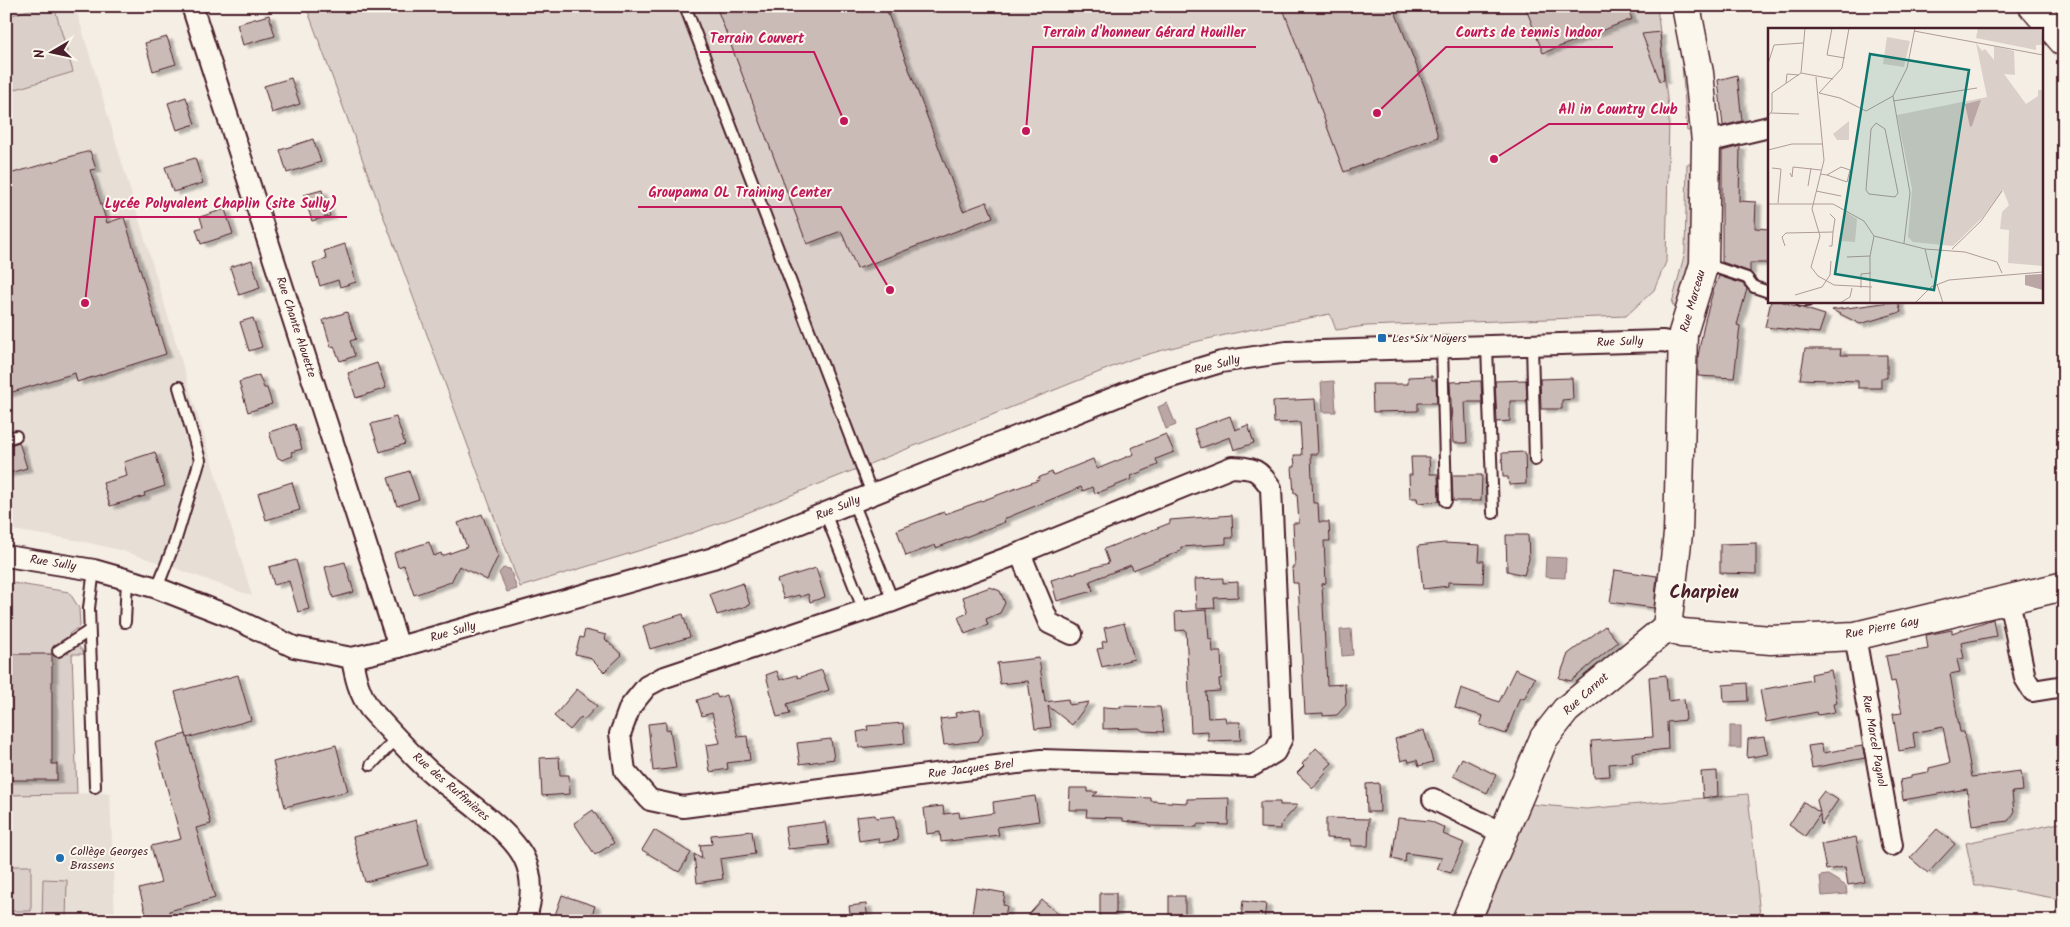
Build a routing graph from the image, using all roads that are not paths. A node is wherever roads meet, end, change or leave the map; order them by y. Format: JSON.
{"nodes":[{"id":1,"x":192,"y":6,"type":"edge"},
{"id":2,"x":685,"y":6,"type":"edge"},
{"id":3,"x":1686,"y":6,"type":"edge"},
{"id":4,"x":2033,"y":6,"type":"edge"},
{"id":5,"x":2064,"y":42,"type":"edge"},
{"id":6,"x":1768,"y":127,"type":"edge"},
{"id":7,"x":1706,"y":142,"type":"junction"},
{"id":8,"x":1704,"y":264,"type":"junction"},
{"id":9,"x":1768,"y":292,"type":"edge"},
{"id":10,"x":1532,"y":344,"type":"junction"},
{"id":11,"x":1682,"y":345,"type":"junction"},
{"id":12,"x":1487,"y":346,"type":"junction"},
{"id":13,"x":1442,"y":347,"type":"junction"},
{"id":14,"x":179,"y":387,"type":"dead end"},
{"id":15,"x":1535,"y":460,"type":"dead end"},
{"id":16,"x":872,"y":494,"type":"junction"},
{"id":17,"x":1446,"y":501,"type":"dead end"},
{"id":18,"x":853,"y":502,"type":"junction"},
{"id":19,"x":825,"y":513,"type":"junction"},
{"id":20,"x":1493,"y":513,"type":"dead end"},
{"id":21,"x":1020,"y":553,"type":"junction"},
{"id":22,"x":6,"y":556,"type":"edge"},
{"id":23,"x":94,"y":570,"type":"junction"},
{"id":24,"x":127,"y":579,"type":"junction"},
{"id":25,"x":2064,"y":586,"type":"edge"},
{"id":26,"x":157,"y":588,"type":"junction"},
{"id":27,"x":2009,"y":600,"type":"junction"},
{"id":28,"x":893,"y":601,"type":"junction"},
{"id":29,"x":864,"y":611,"type":"junction"},
{"id":30,"x":125,"y":622,"type":"dead end"},
{"id":31,"x":1667,"y":627,"type":"junction"},
{"id":32,"x":89,"y":631,"type":"junction"},
{"id":33,"x":1072,"y":634,"type":"dead end"},
{"id":34,"x":1855,"y":636,"type":"junction"},
{"id":35,"x":399,"y":647,"type":"junction"},
{"id":36,"x":58,"y":651,"type":"dead end"},
{"id":37,"x":352,"y":658,"type":"junction"},
{"id":38,"x":2064,"y":686,"type":"edge"},
{"id":39,"x":397,"y":738,"type":"junction"},
{"id":40,"x":371,"y":765,"type":"dead end"},
{"id":41,"x":95,"y":787,"type":"dead end"},
{"id":42,"x":1433,"y":799,"type":"dead end"},
{"id":43,"x":1502,"y":833,"type":"junction"},
{"id":44,"x":1892,"y":845,"type":"dead end"},
{"id":45,"x":525,"y":921,"type":"edge"},
{"id":46,"x":1466,"y":921,"type":"edge"}],
"edges":[{"from":1,"to":35,"type":"street","name":"Rue Chante Alouette"},
{"from":2,"to":16,"type":"lane"},
{"from":3,"to":7,"type":"street","name":"Rue Marceau"},
{"from":4,"to":5,"type":"street"},
{"from":6,"to":7,"type":"street"},
{"from":7,"to":8,"type":"street","name":"Rue Marceau"},
{"from":8,"to":9,"type":"lane"},
{"from":8,"to":11,"type":"street","name":"Rue Marceau"},
{"from":10,"to":11,"type":"street","name":"Rue Sully"},
{"from":10,"to":12,"type":"street","name":"Rue Sully"},
{"from":10,"to":15,"type":"lane"},
{"from":11,"to":31,"type":"street","name":"Rue Marceau"},
{"from":12,"to":13,"type":"street","name":"Rue Sully"},
{"from":12,"to":20,"type":"lane"},
{"from":13,"to":16,"type":"street","name":"Rue Sully"},
{"from":13,"to":17,"type":"lane"},
{"from":14,"to":26,"type":"lane"},
{"from":16,"to":18,"type":"street","name":"Rue Sully"},
{"from":18,"to":19,"type":"street","name":"Rue Sully"},
{"from":18,"to":28,"type":"lane"},
{"from":19,"to":29,"type":"lane"},
{"from":19,"to":35,"type":"street","name":"Rue Sully"},
{"from":21,"to":28,"type":"street","name":"Rue Jacques Brel"},
{"from":21,"to":29,"type":"street","name":"Rue Jacques Brel"},
{"from":21,"to":33,"type":"street"},
{"from":22,"to":23,"type":"street","name":"Rue Sully"},
{"from":23,"to":24,"type":"street","name":"Rue Sully"},
{"from":23,"to":32,"type":"lane"},
{"from":24,"to":26,"type":"street","name":"Rue Sully"},
{"from":24,"to":30,"type":"lane"},
{"from":25,"to":27,"type":"street","name":"Rue Pierre Gay"},
{"from":26,"to":37,"type":"street","name":"Rue Sully"},
{"from":27,"to":34,"type":"street","name":"Rue Pierre Gay"},
{"from":27,"to":38,"type":"street"},
{"from":28,"to":29,"type":"street","name":"Rue Jacques Brel"},
{"from":31,"to":34,"type":"street","name":"Rue Pierre Gay"},
{"from":31,"to":43,"type":"street","name":"Rue Carnot"},
{"from":32,"to":36,"type":"lane"},
{"from":32,"to":41,"type":"lane"},
{"from":34,"to":44,"type":"street","name":"Rue Marcel Pagnol"},
{"from":35,"to":37,"type":"street","name":"Rue Sully"},
{"from":37,"to":39,"type":"street","name":"Rue des Ruffinières"},
{"from":39,"to":40,"type":"lane"},
{"from":39,"to":45,"type":"street","name":"Rue des Ruffinières"},
{"from":42,"to":43,"type":"street"},
{"from":43,"to":46,"type":"street","name":"Rue Carnot"}]}
